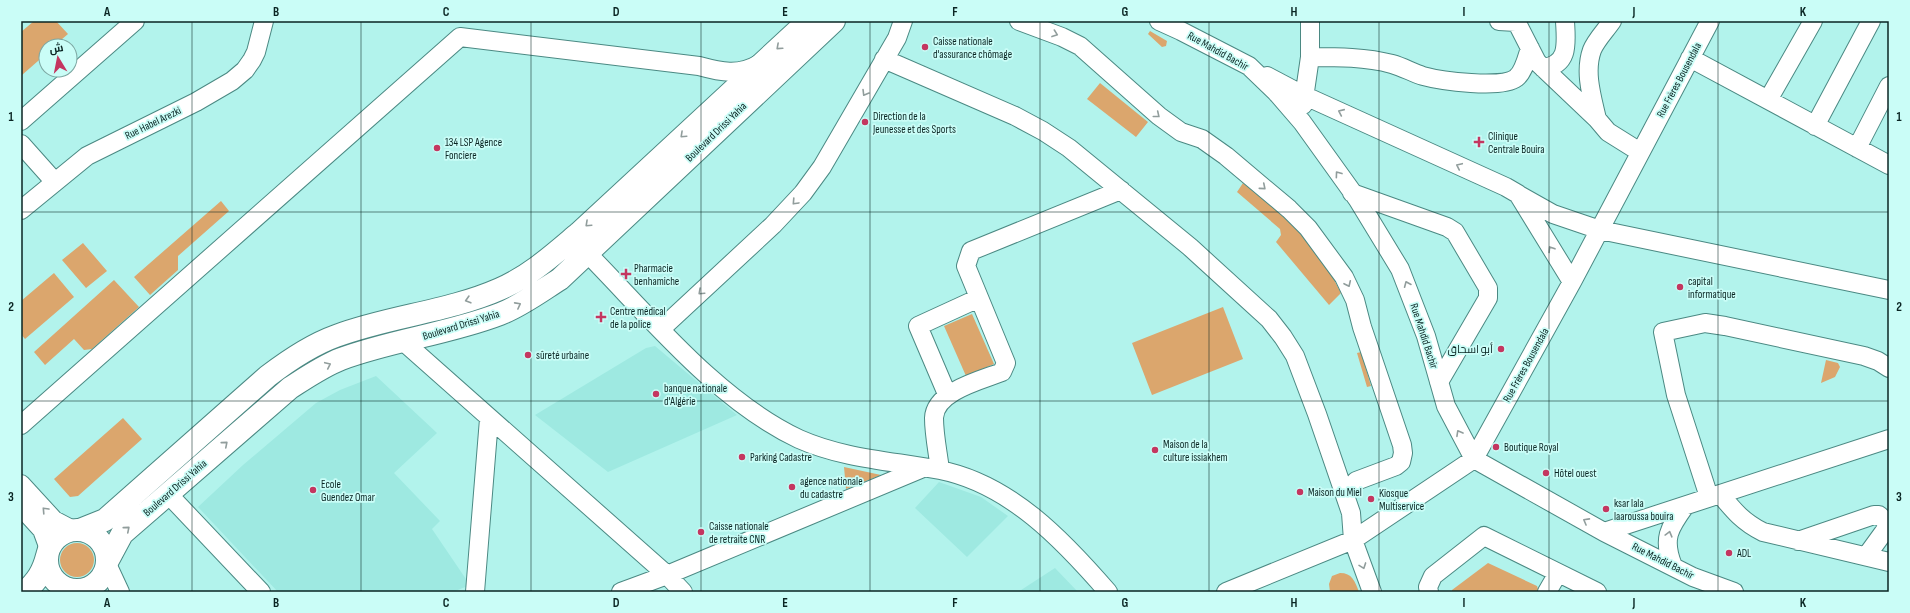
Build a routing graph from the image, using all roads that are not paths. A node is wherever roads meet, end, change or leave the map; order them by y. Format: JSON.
{"nodes":[{"id":1,"x":135,"y":21,"type":"edge"},
{"id":2,"x":264,"y":21,"type":"edge"},
{"id":3,"x":834,"y":21,"type":"edge"},
{"id":4,"x":903,"y":21,"type":"edge"},
{"id":5,"x":1019,"y":21,"type":"edge"},
{"id":6,"x":1159,"y":21,"type":"edge"},
{"id":7,"x":1310,"y":21,"type":"edge"},
{"id":8,"x":1565,"y":21,"type":"edge"},
{"id":9,"x":1612,"y":21,"type":"edge"},
{"id":10,"x":1710,"y":21,"type":"edge"},
{"id":11,"x":1813,"y":21,"type":"edge"},
{"id":12,"x":1871,"y":21,"type":"edge"},
{"id":13,"x":1510,"y":22,"type":"edge"},
{"id":14,"x":804,"y":23,"type":"edge"},
{"id":15,"x":1530,"y":48,"type":"junction"},
{"id":16,"x":1310,"y":57,"type":"junction"},
{"id":17,"x":1690,"y":58,"type":"junction"},
{"id":18,"x":884,"y":59,"type":"junction"},
{"id":19,"x":761,"y":64,"type":"junction"},
{"id":20,"x":1249,"y":66,"type":"junction"},
{"id":21,"x":1543,"y":68,"type":"junction"},
{"id":22,"x":710,"y":69,"type":"junction"},
{"id":23,"x":1889,"y":86,"type":"edge"},
{"id":24,"x":1303,"y":94,"type":"junction"},
{"id":25,"x":1768,"y":100,"type":"junction"},
{"id":26,"x":719,"y":101,"type":"junction"},
{"id":27,"x":1597,"y":119,"type":"junction"},
{"id":28,"x":21,"y":121,"type":"edge"},
{"id":29,"x":1302,"y":122,"type":"junction"},
{"id":30,"x":1815,"y":126,"type":"junction"},
{"id":31,"x":21,"y":144,"type":"edge"},
{"id":32,"x":1857,"y":148,"type":"junction"},
{"id":33,"x":1640,"y":152,"type":"junction"},
{"id":34,"x":1889,"y":165,"type":"edge"},
{"id":35,"x":54,"y":181,"type":"junction"},
{"id":36,"x":1121,"y":190,"type":"junction"},
{"id":37,"x":1352,"y":193,"type":"junction"},
{"id":38,"x":1518,"y":194,"type":"junction"},
{"id":39,"x":21,"y":210,"type":"edge"},
{"id":40,"x":1600,"y":230,"type":"junction"},
{"id":41,"x":588,"y":254,"type":"junction"},
{"id":42,"x":1572,"y":282,"type":"junction"},
{"id":43,"x":1889,"y":290,"type":"edge"},
{"id":44,"x":979,"y":298,"type":"junction"},
{"id":45,"x":661,"y":329,"type":"junction"},
{"id":46,"x":404,"y":342,"type":"junction"},
{"id":47,"x":1889,"y":368,"type":"edge"},
{"id":48,"x":1439,"y":382,"type":"junction"},
{"id":49,"x":947,"y":394,"type":"junction"},
{"id":50,"x":489,"y":419,"type":"junction"},
{"id":51,"x":21,"y":424,"type":"edge"},
{"id":52,"x":1889,"y":439,"type":"edge"},
{"id":53,"x":1474,"y":459,"type":"junction"},
{"id":54,"x":931,"y":469,"type":"junction"},
{"id":55,"x":21,"y":484,"type":"edge"},
{"id":56,"x":168,"y":494,"type":"junction"},
{"id":57,"x":1345,"y":495,"type":"junction"},
{"id":58,"x":1714,"y":496,"type":"junction"},
{"id":59,"x":1685,"y":506,"type":"junction"},
{"id":60,"x":21,"y":507,"type":"edge"},
{"id":61,"x":1832,"y":528,"type":"junction"},
{"id":62,"x":76,"y":530,"type":"junction"},
{"id":63,"x":1604,"y":532,"type":"junction"},
{"id":64,"x":1353,"y":540,"type":"junction"},
{"id":65,"x":1798,"y":541,"type":"junction"},
{"id":66,"x":1833,"y":549,"type":"junction"},
{"id":67,"x":48,"y":552,"type":"junction"},
{"id":68,"x":1870,"y":558,"type":"junction"},
{"id":69,"x":1889,"y":562,"type":"edge"},
{"id":70,"x":107,"y":563,"type":"junction"},
{"id":71,"x":1673,"y":566,"type":"junction"},
{"id":72,"x":1558,"y":572,"type":"junction"},
{"id":73,"x":667,"y":575,"type":"junction"},
{"id":74,"x":77,"y":591,"type":"edge"},
{"id":75,"x":25,"y":592,"type":"edge"},
{"id":76,"x":120,"y":592,"type":"edge"},
{"id":77,"x":261,"y":592,"type":"edge"},
{"id":78,"x":475,"y":592,"type":"edge"},
{"id":79,"x":621,"y":592,"type":"edge"},
{"id":80,"x":683,"y":592,"type":"edge"},
{"id":81,"x":1108,"y":592,"type":"edge"},
{"id":82,"x":1226,"y":592,"type":"edge"},
{"id":83,"x":1372,"y":592,"type":"edge"},
{"id":84,"x":1429,"y":592,"type":"edge"},
{"id":85,"x":1547,"y":592,"type":"edge"},
{"id":86,"x":1597,"y":592,"type":"edge"},
{"id":87,"x":1734,"y":592,"type":"edge"}],
"edges":[{"from":1,"to":28,"type":"street"},
{"from":2,"to":35,"type":"street","name":"Rue Habel Arezki"},
{"from":3,"to":41,"type":"main road","name":"Boulevard Drissi Yahia"},
{"from":4,"to":18,"type":"street"},
{"from":5,"to":57,"type":"street","one_way":true},
{"from":6,"to":20,"type":"street","name":"Rue Mahdid Bachir"},
{"from":7,"to":16,"type":"street"},
{"from":8,"to":21,"type":"street"},
{"from":9,"to":27,"type":"street"},
{"from":10,"to":17,"type":"street","name":"Rue Frères Bousendala"},
{"from":11,"to":25,"type":"street"},
{"from":12,"to":30,"type":"street"},
{"from":13,"to":15,"type":"street"},
{"from":14,"to":19,"type":"main road","name":"Boulevard Drissi Yahia","one_way":true},
{"from":15,"to":16,"type":"street"},
{"from":15,"to":21,"type":"street"},
{"from":16,"to":24,"type":"street"},
{"from":17,"to":25,"type":"street"},
{"from":17,"to":33,"type":"street","name":"Rue Frères Bousendala"},
{"from":18,"to":36,"type":"street"},
{"from":18,"to":45,"type":"street","one_way":true},
{"from":19,"to":22,"type":"street"},
{"from":19,"to":26,"type":"main road","name":"Boulevard Drissi Yahia"},
{"from":20,"to":24,"type":"street"},
{"from":20,"to":29,"type":"street","name":"Rue Mahdid Bachir"},
{"from":21,"to":27,"type":"street"},
{"from":22,"to":26,"type":"street"},
{"from":22,"to":51,"type":"street"},
{"from":23,"to":32,"type":"street"},
{"from":24,"to":29,"type":"street"},
{"from":38,"to":24,"type":"street","one_way":true},
{"from":25,"to":30,"type":"street"},
{"from":26,"to":62,"type":"main road","name":"Boulevard Drissi Yahia","one_way":true},
{"from":27,"to":33,"type":"street"},
{"from":37,"to":29,"type":"street","name":"Rue Mahdid Bachir","one_way":true},
{"from":30,"to":32,"type":"street"},
{"from":31,"to":35,"type":"street"},
{"from":32,"to":34,"type":"street"},
{"from":33,"to":40,"type":"street","name":"Rue Frères Bousendala"},
{"from":35,"to":39,"type":"street","name":"Rue Habel Arezki"},
{"from":36,"to":44,"type":"street"},
{"from":36,"to":57,"type":"street"},
{"from":48,"to":37,"type":"street","name":"Rue Mahdid Bachir","one_way":true},
{"from":37,"to":48,"type":"street"},
{"from":38,"to":40,"type":"street"},
{"from":42,"to":38,"type":"street","one_way":true},
{"from":40,"to":42,"type":"street","name":"Rue Frères Bousendala"},
{"from":40,"to":43,"type":"street"},
{"from":41,"to":45,"type":"street"},
{"from":46,"to":41,"type":"main road","name":"Boulevard Drissi Yahia","one_way":true},
{"from":42,"to":53,"type":"street","name":"Rue Frères Bousendala"},
{"from":44,"to":49,"type":"street"},
{"from":44,"to":49,"type":"street"},
{"from":45,"to":54,"type":"street"},
{"from":46,"to":50,"type":"street"},
{"from":56,"to":46,"type":"main road","name":"Boulevard Drissi Yahia","one_way":true},
{"from":47,"to":58,"type":"street"},
{"from":53,"to":48,"type":"street","name":"Rue Mahdid Bachir","one_way":true},
{"from":49,"to":54,"type":"street"},
{"from":50,"to":73,"type":"street"},
{"from":50,"to":78,"type":"street"},
{"from":52,"to":58,"type":"street"},
{"from":63,"to":53,"type":"street","name":"Rue Mahdid Bachir","one_way":true},
{"from":53,"to":64,"type":"street","name":"Rue Frères Bousendala"},
{"from":54,"to":73,"type":"street"},
{"from":54,"to":81,"type":"street"},
{"from":62,"to":55,"type":"street","one_way":true},
{"from":70,"to":56,"type":"main road","name":"Boulevard Drissi Yahia","one_way":true},
{"from":56,"to":77,"type":"street"},
{"from":57,"to":64,"type":"street"},
{"from":58,"to":59,"type":"street"},
{"from":58,"to":65,"type":"street"},
{"from":59,"to":63,"type":"street"},
{"from":71,"to":59,"type":"street","one_way":true},
{"from":60,"to":67,"type":"street"},
{"from":61,"to":65,"type":"street"},
{"from":61,"to":66,"type":"street"},
{"from":61,"to":68,"type":"street"},
{"from":62,"to":67,"type":"main road"},
{"from":62,"to":70,"type":"main road"},
{"from":63,"to":71,"type":"street","name":"Rue Mahdid Bachir"},
{"from":64,"to":82,"type":"street","name":"Rue Frères Bousendala"},
{"from":64,"to":83,"type":"street","one_way":true},
{"from":65,"to":66,"type":"street"},
{"from":66,"to":68,"type":"street"},
{"from":67,"to":74,"type":"main road"},
{"from":67,"to":75,"type":"main road"},
{"from":68,"to":69,"type":"street"},
{"from":70,"to":74,"type":"main road"},
{"from":70,"to":76,"type":"street"},
{"from":71,"to":87,"type":"street","name":"Rue Mahdid Bachir"},
{"from":72,"to":84,"type":"street"},
{"from":72,"to":85,"type":"street"},
{"from":72,"to":86,"type":"street"},
{"from":73,"to":79,"type":"street"},
{"from":73,"to":80,"type":"street"}]}
